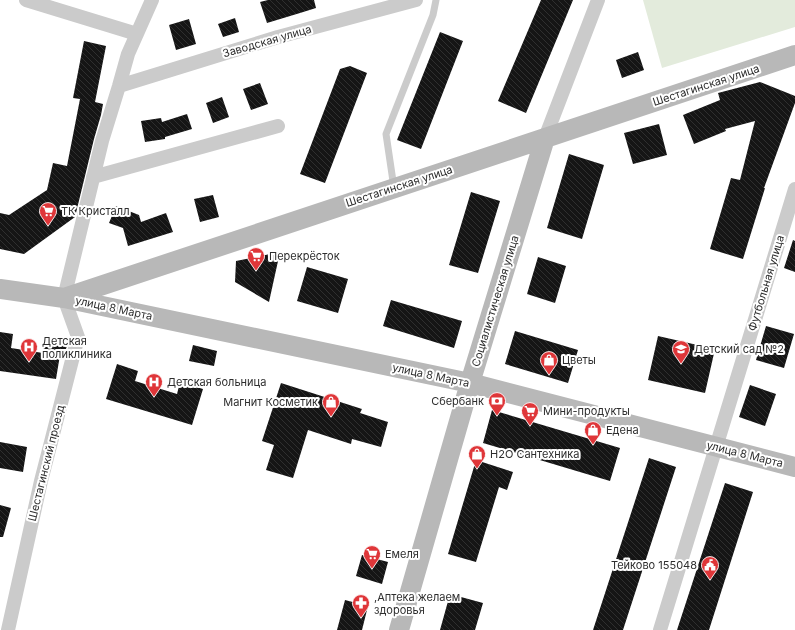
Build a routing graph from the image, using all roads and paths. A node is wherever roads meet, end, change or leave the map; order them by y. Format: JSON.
{"nodes":[{"id":1,"x":26,"y":0,"type":"edge"},
{"id":2,"x":152,"y":0,"type":"edge"},
{"id":3,"x":416,"y":0,"type":"edge"},
{"id":4,"x":436,"y":0,"type":"edge"},
{"id":5,"x":598,"y":0,"type":"edge"},
{"id":6,"x":137,"y":34,"type":"junction"},
{"id":7,"x":795,"y":56,"type":"edge"},
{"id":8,"x":119,"y":86,"type":"junction"},
{"id":9,"x":278,"y":126,"type":"dead end"},
{"id":10,"x":545,"y":138,"type":"junction"},
{"id":11,"x":93,"y":177,"type":"junction"},
{"id":12,"x":394,"y":188,"type":"junction"},
{"id":13,"x":795,"y":189,"type":"edge"},
{"id":14,"x":0,"y":289,"type":"edge"},
{"id":15,"x":64,"y":298,"type":"junction"},
{"id":16,"x":470,"y":383,"type":"junction"},
{"id":17,"x":716,"y":446,"type":"junction"},
{"id":18,"x":795,"y":467,"type":"edge"},
{"id":19,"x":8,"y":630,"type":"edge"},
{"id":20,"x":399,"y":630,"type":"edge"},
{"id":21,"x":660,"y":630,"type":"edge"}],
"edges":[{"from":1,"to":6,"type":"street"},
{"from":2,"to":6,"type":"street"},
{"from":3,"to":8,"type":"street","name":"Заводская улица"},
{"from":4,"to":12,"type":"lane"},
{"from":5,"to":10,"type":"street","name":"Социалистическая улица"},
{"from":6,"to":8,"type":"street"},
{"from":7,"to":10,"type":"street","name":"Шестагинская улица"},
{"from":8,"to":11,"type":"street"},
{"from":9,"to":11,"type":"street"},
{"from":10,"to":12,"type":"street","name":"Шестагинская улица"},
{"from":10,"to":16,"type":"street","name":"Социалистическая улица"},
{"from":11,"to":15,"type":"street"},
{"from":12,"to":15,"type":"street","name":"Шестагинская улица"},
{"from":13,"to":17,"type":"street","name":"Футбольная улица"},
{"from":14,"to":15,"type":"street","name":"Шестагинская улица"},
{"from":15,"to":16,"type":"street","name":"улица 8 Марта"},
{"from":15,"to":19,"type":"street","name":"Шестагинский проезд"},
{"from":16,"to":17,"type":"street","name":"улица 8 Марта"},
{"from":16,"to":20,"type":"street","name":"Социалистическая улица"},
{"from":17,"to":18,"type":"street","name":"улица 8 Марта"},
{"from":17,"to":21,"type":"street","name":"Футбольная улица"}]}
